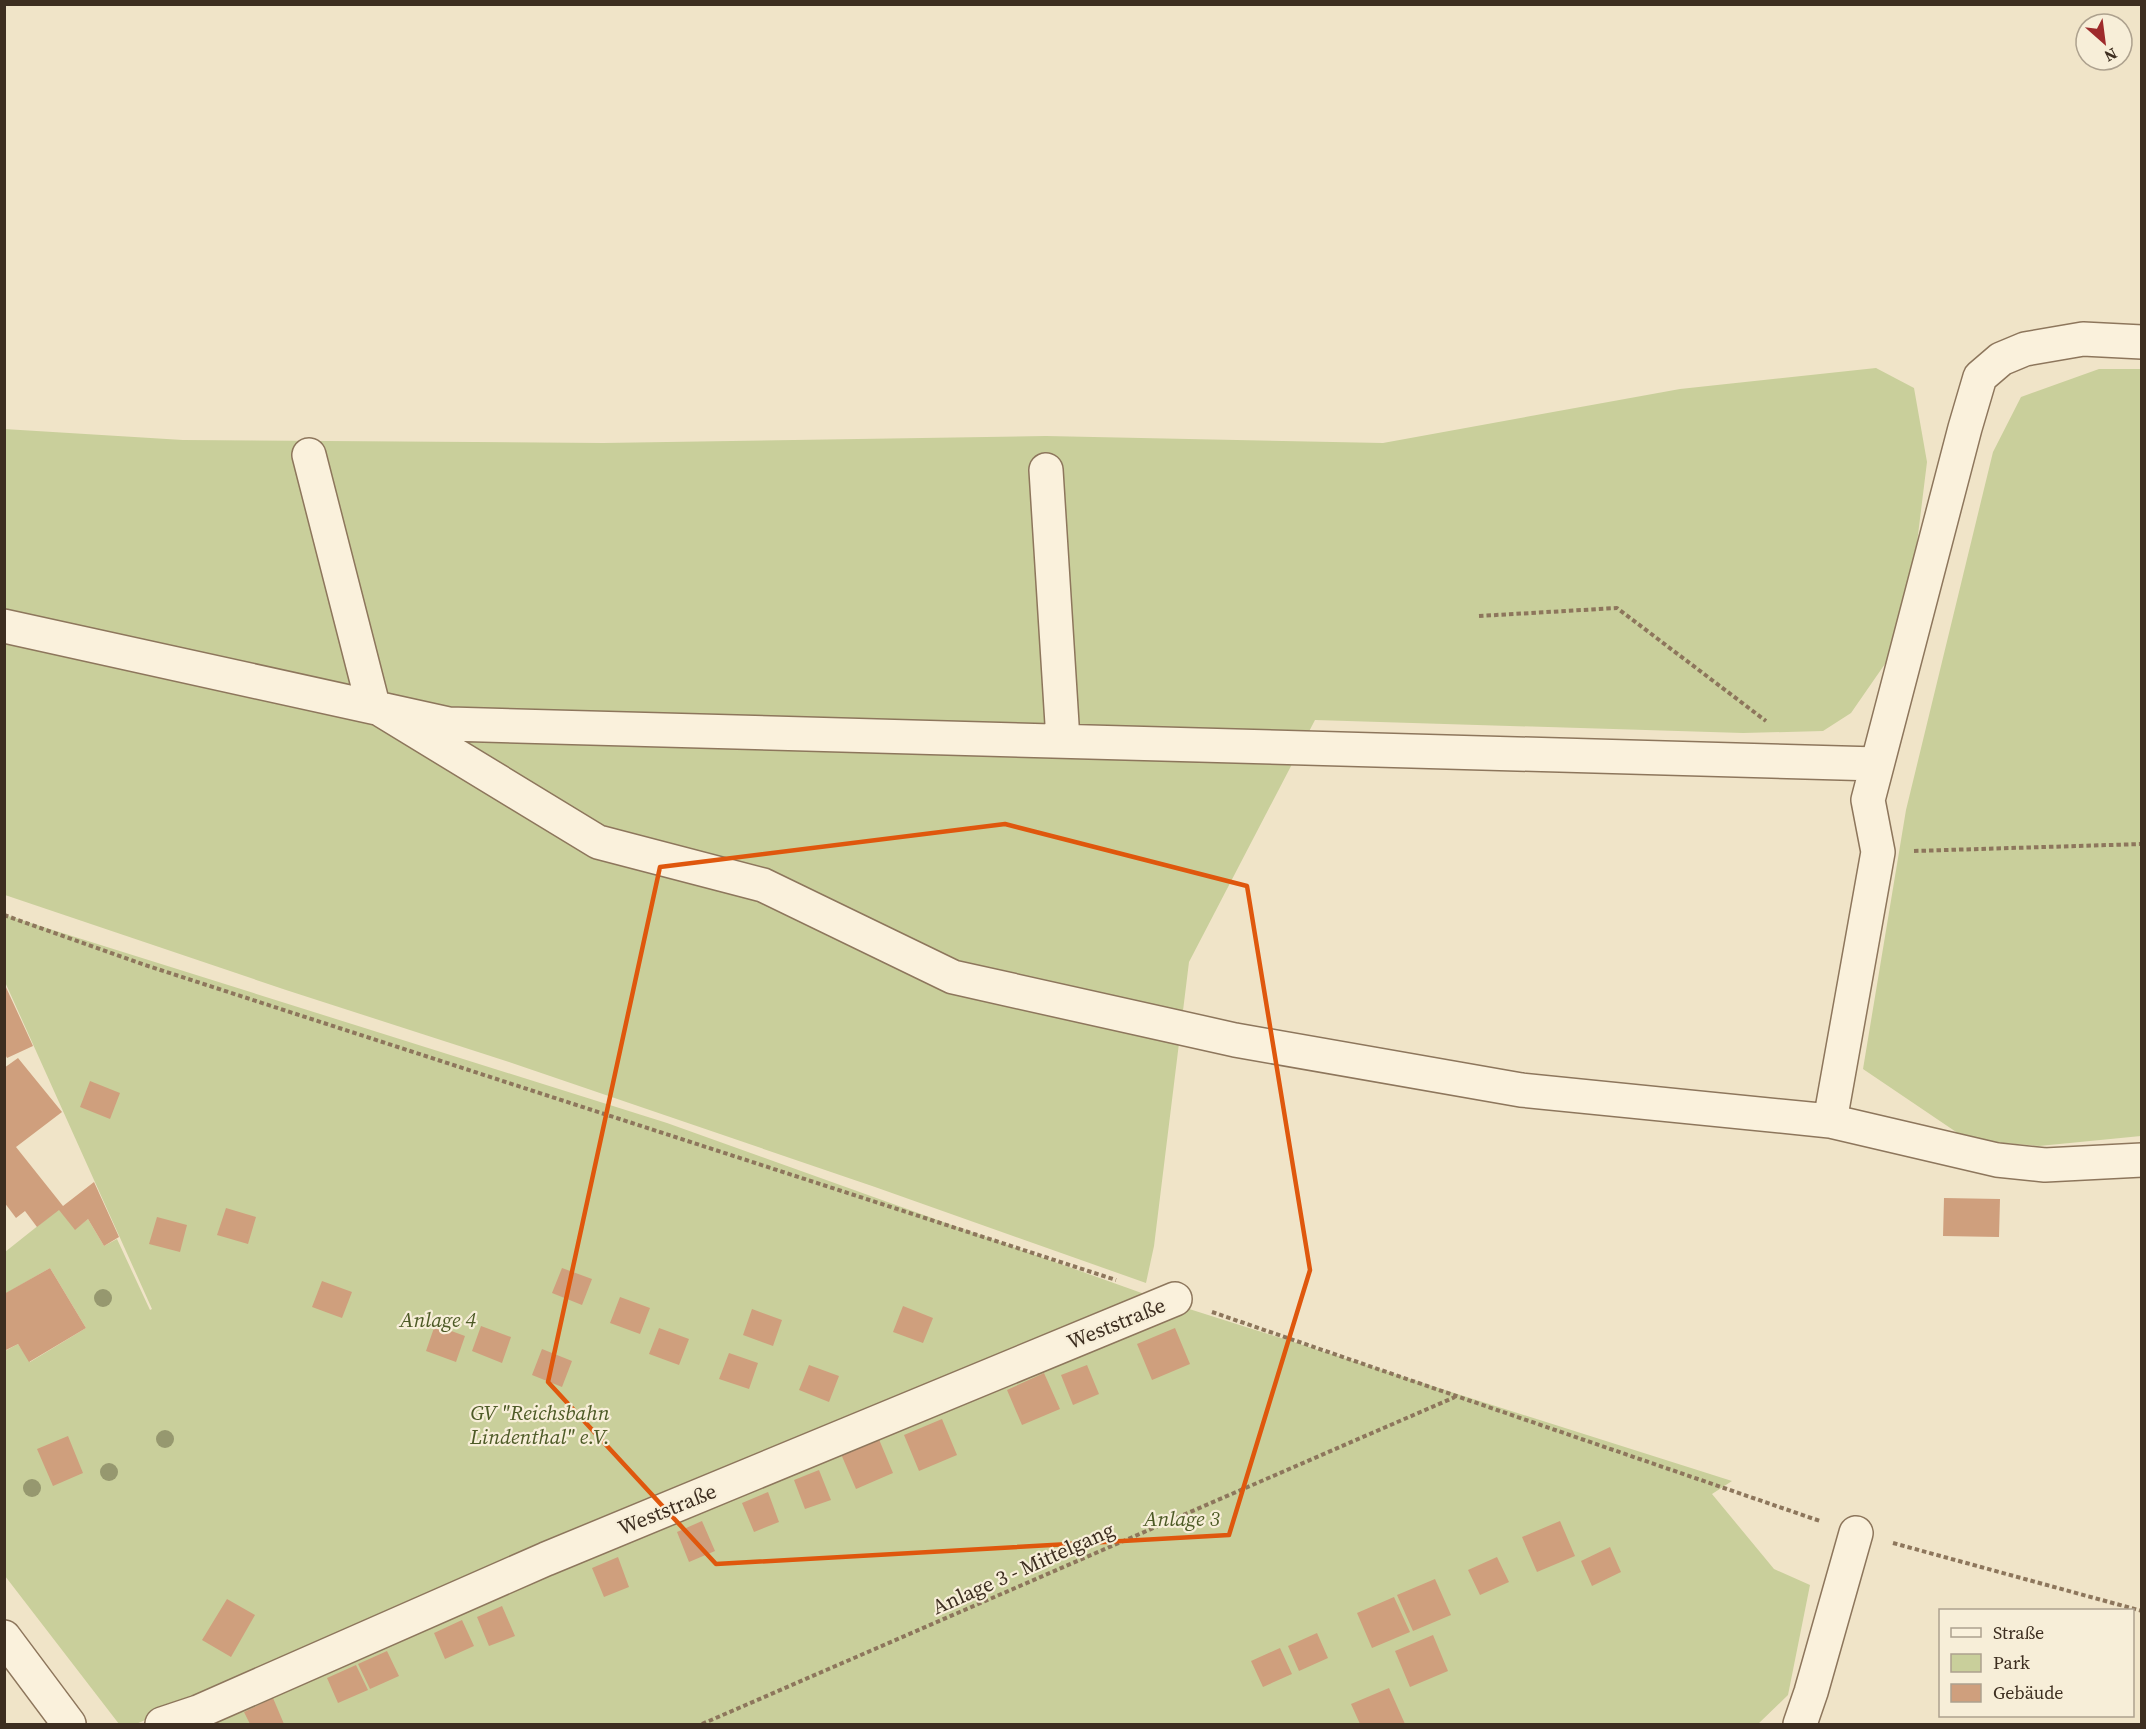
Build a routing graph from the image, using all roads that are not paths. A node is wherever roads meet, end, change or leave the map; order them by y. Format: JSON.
{"nodes":[{"id":1,"x":2142,"y":342,"type":"edge"},
{"id":2,"x":309,"y":455,"type":"dead end"},
{"id":3,"x":1046,"y":470,"type":"dead end"},
{"id":4,"x":4,"y":626,"type":"edge"},
{"id":5,"x":374,"y":705,"type":"junction"},
{"id":6,"x":1063,"y":740,"type":"junction"},
{"id":7,"x":1877,"y":764,"type":"junction"},
{"id":8,"x":1830,"y":1120,"type":"junction"},
{"id":9,"x":2142,"y":1160,"type":"edge"},
{"id":10,"x":1175,"y":1299,"type":"road end"},
{"id":11,"x":1856,"y":1533,"type":"road end"},
{"id":12,"x":4,"y":1637,"type":"edge"},
{"id":13,"x":69,"y":1725,"type":"edge"},
{"id":14,"x":162,"y":1725,"type":"edge"},
{"id":15,"x":1800,"y":1725,"type":"edge"}],
"edges":[{"from":1,"to":7,"type":"street"},
{"from":2,"to":5,"type":"street"},
{"from":3,"to":6,"type":"street"},
{"from":4,"to":5,"type":"street"},
{"from":5,"to":6,"type":"street"},
{"from":5,"to":8,"type":"street"},
{"from":6,"to":7,"type":"street"},
{"from":7,"to":8,"type":"street"},
{"from":8,"to":9,"type":"street"},
{"from":10,"to":14,"type":"street","name":"Weststraße"},
{"from":11,"to":15,"type":"street"},
{"from":12,"to":13,"type":"street"}]}
